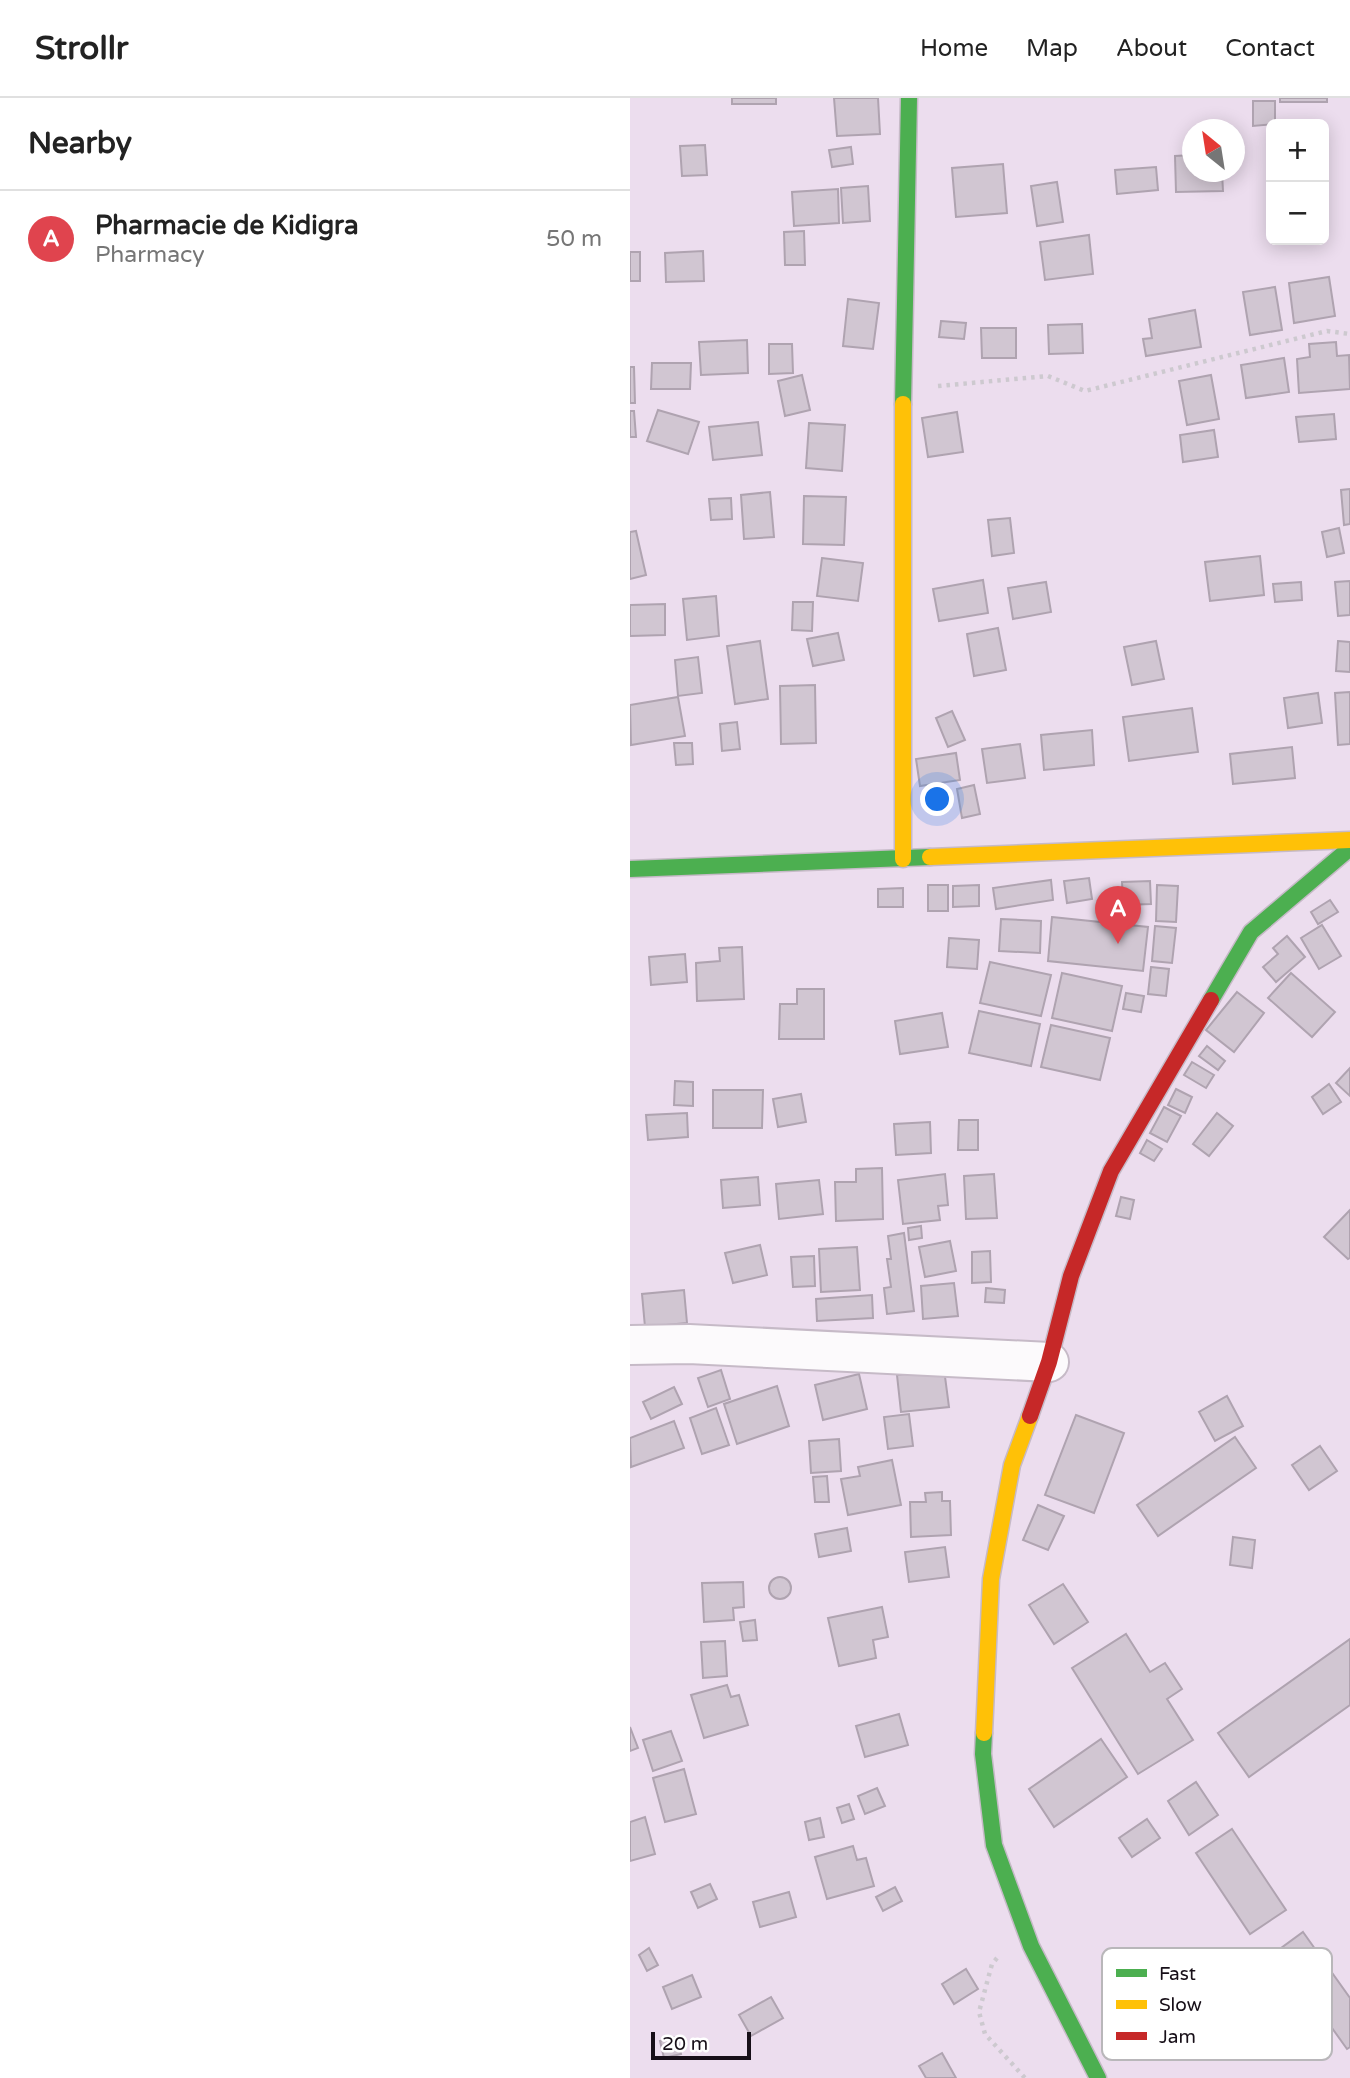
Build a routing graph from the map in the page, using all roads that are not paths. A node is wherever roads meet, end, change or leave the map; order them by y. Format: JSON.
{"nodes":[{"id":1,"x":909,"y":98,"type":"edge"},
{"id":2,"x":1350,"y":840,"type":"edge"},
{"id":3,"x":1350,"y":848,"type":"edge"},
{"id":4,"x":903,"y":859,"type":"junction"},
{"id":5,"x":630,"y":869,"type":"edge"},
{"id":6,"x":630,"y":1345,"type":"edge"},
{"id":7,"x":1049,"y":1363,"type":"junction"},
{"id":8,"x":1098,"y":2078,"type":"edge"}],
"edges":[{"from":1,"to":4,"type":"street"},
{"from":2,"to":4,"type":"street"},
{"from":3,"to":7,"type":"street"},
{"from":4,"to":5,"type":"street"},
{"from":6,"to":7,"type":"street"},
{"from":7,"to":8,"type":"street"}]}
